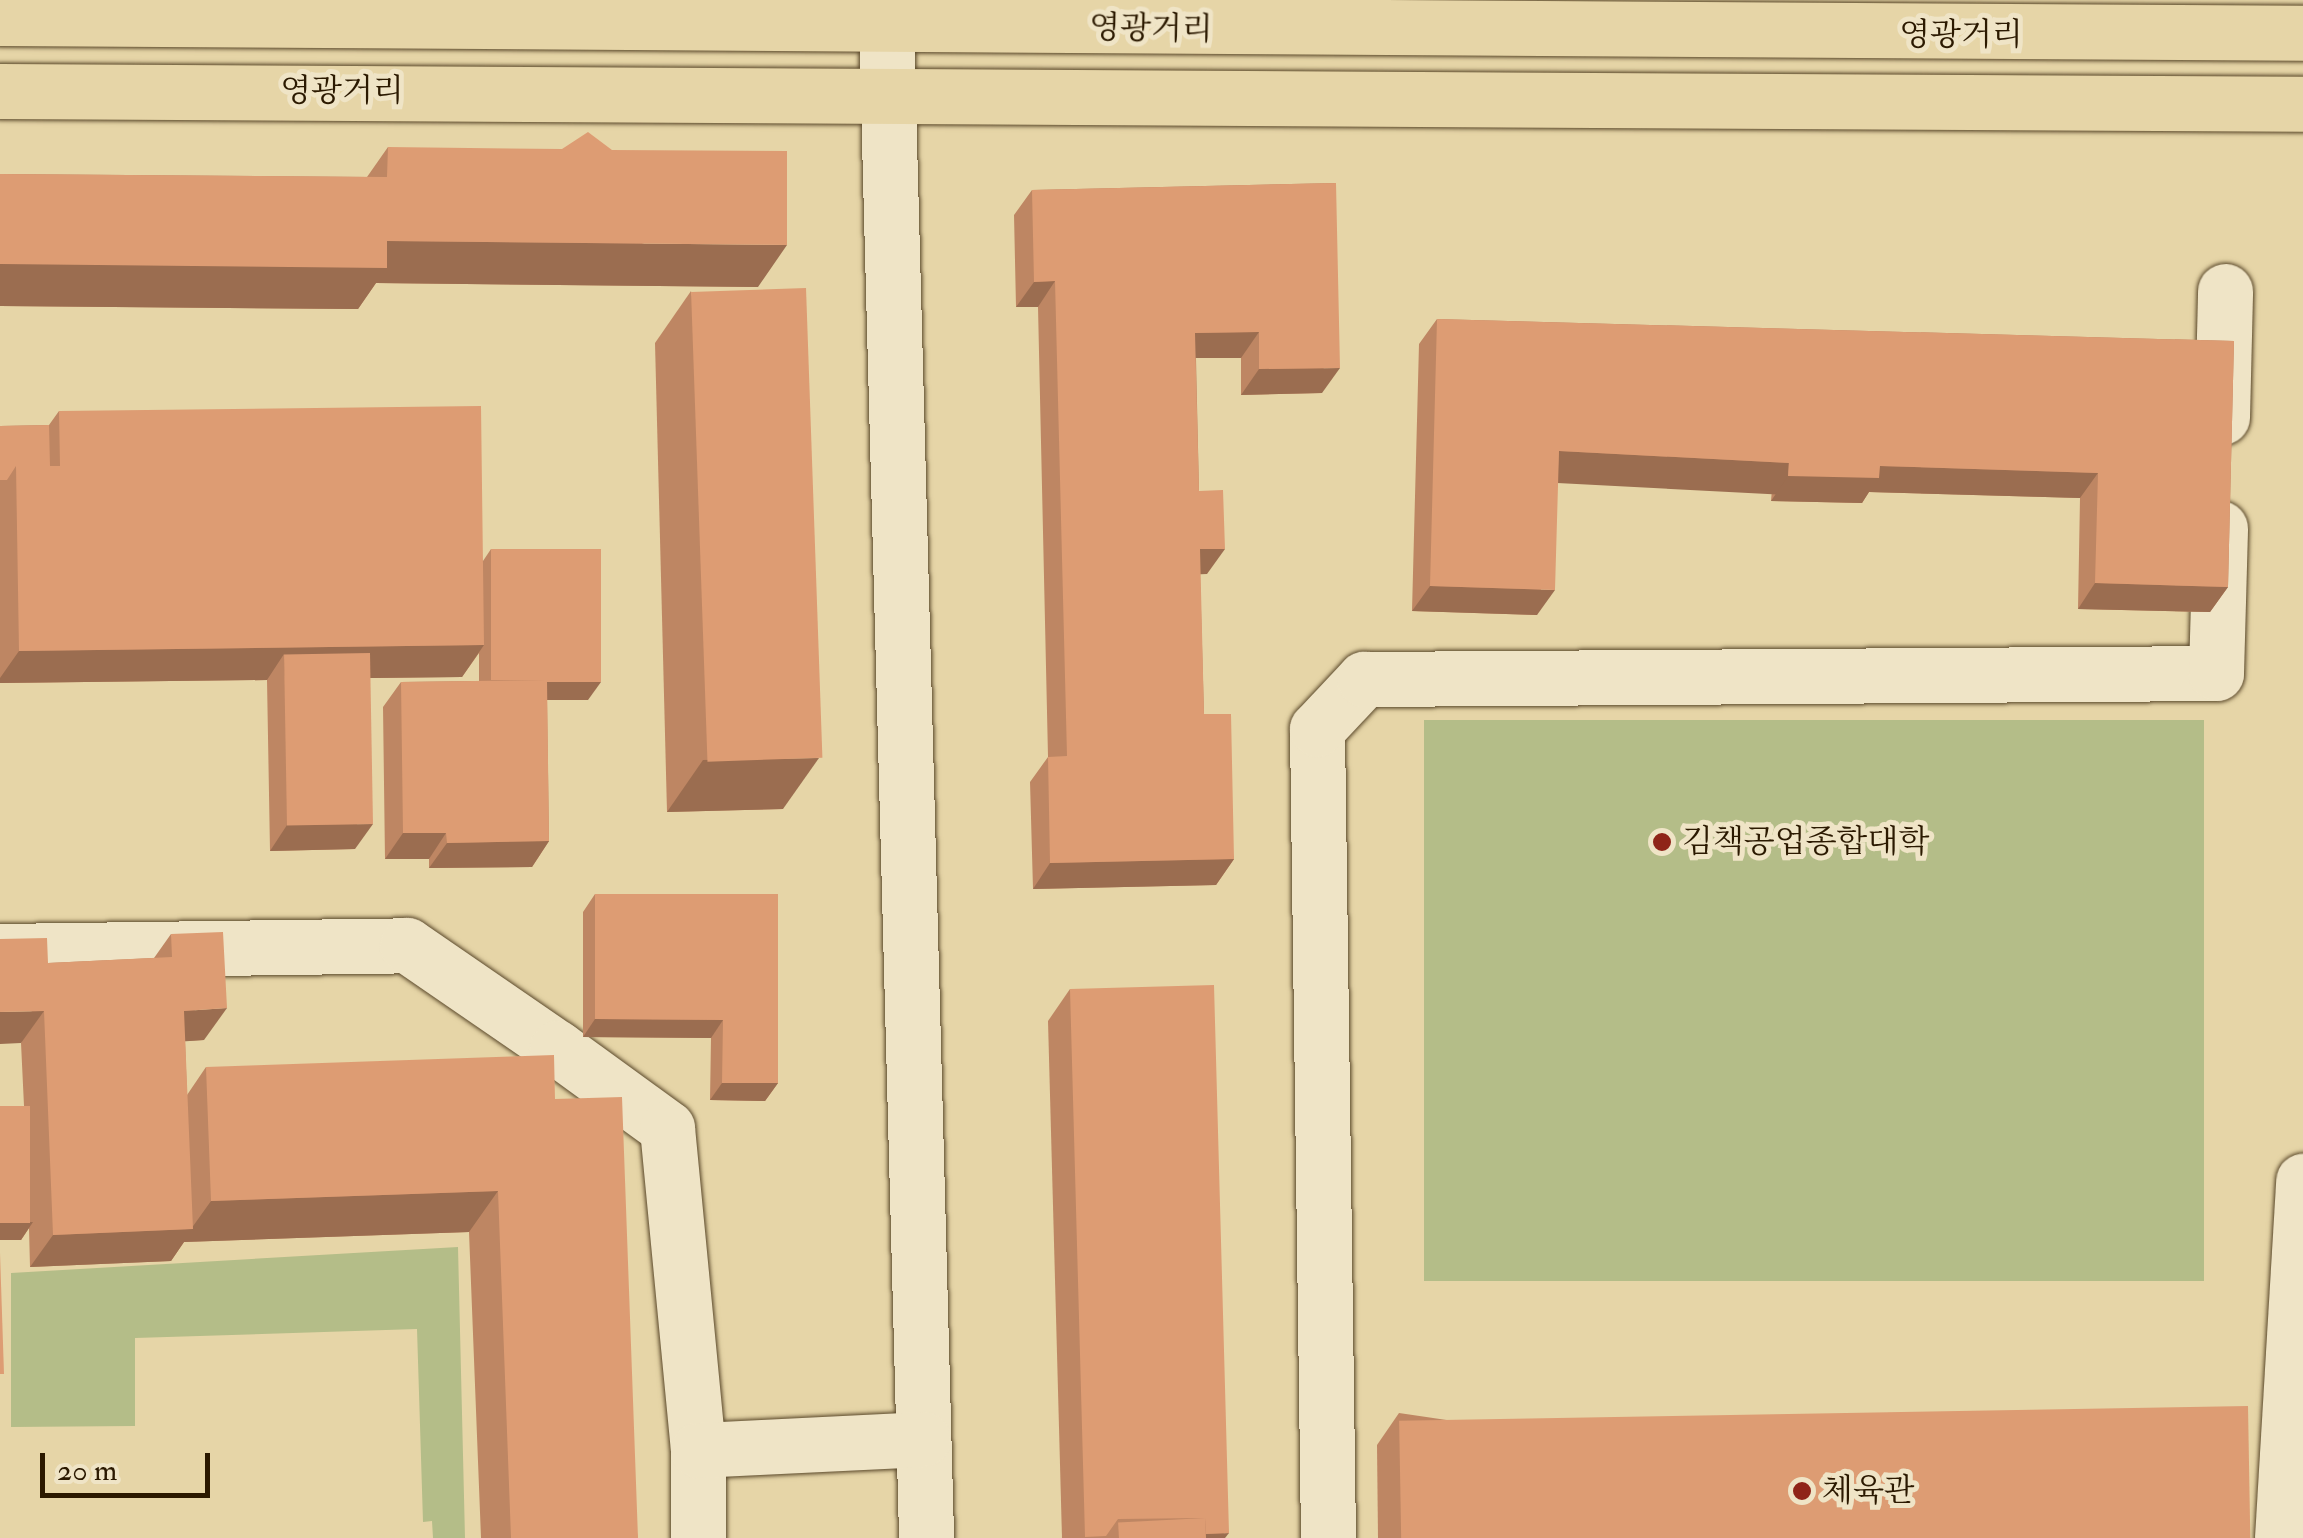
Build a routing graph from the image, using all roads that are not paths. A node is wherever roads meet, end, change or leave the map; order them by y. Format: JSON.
{"nodes":[{"id":1,"x":0,"y":18,"type":"edge"},
{"id":2,"x":886,"y":26,"type":"junction"},
{"id":3,"x":2303,"y":33,"type":"edge"},
{"id":4,"x":0,"y":91,"type":"edge"},
{"id":5,"x":888,"y":92,"type":"junction"},
{"id":6,"x":2303,"y":104,"type":"edge"},
{"id":7,"x":2225,"y":290,"type":"dead end"},
{"id":8,"x":0,"y":952,"type":"edge"},
{"id":9,"x":2303,"y":1182,"type":"edge"},
{"id":10,"x":923,"y":1438,"type":"junction"},
{"id":11,"x":698,"y":1450,"type":"junction"},
{"id":12,"x":698,"y":1538,"type":"edge"},
{"id":13,"x":926,"y":1538,"type":"edge"},
{"id":14,"x":1328,"y":1538,"type":"edge"},
{"id":15,"x":2282,"y":1538,"type":"edge"}],
"edges":[{"from":1,"to":2,"type":"main road","name":"영광거리"},
{"from":2,"to":3,"type":"main road","name":"영광거리"},
{"from":2,"to":5,"type":"street"},
{"from":4,"to":5,"type":"main road","name":"영광거리"},
{"from":5,"to":6,"type":"main road","name":"영광거리"},
{"from":5,"to":10,"type":"street"},
{"from":7,"to":14,"type":"street"},
{"from":8,"to":11,"type":"street"},
{"from":9,"to":15,"type":"street"},
{"from":10,"to":11,"type":"street"},
{"from":10,"to":13,"type":"street"},
{"from":11,"to":12,"type":"street"}]}
